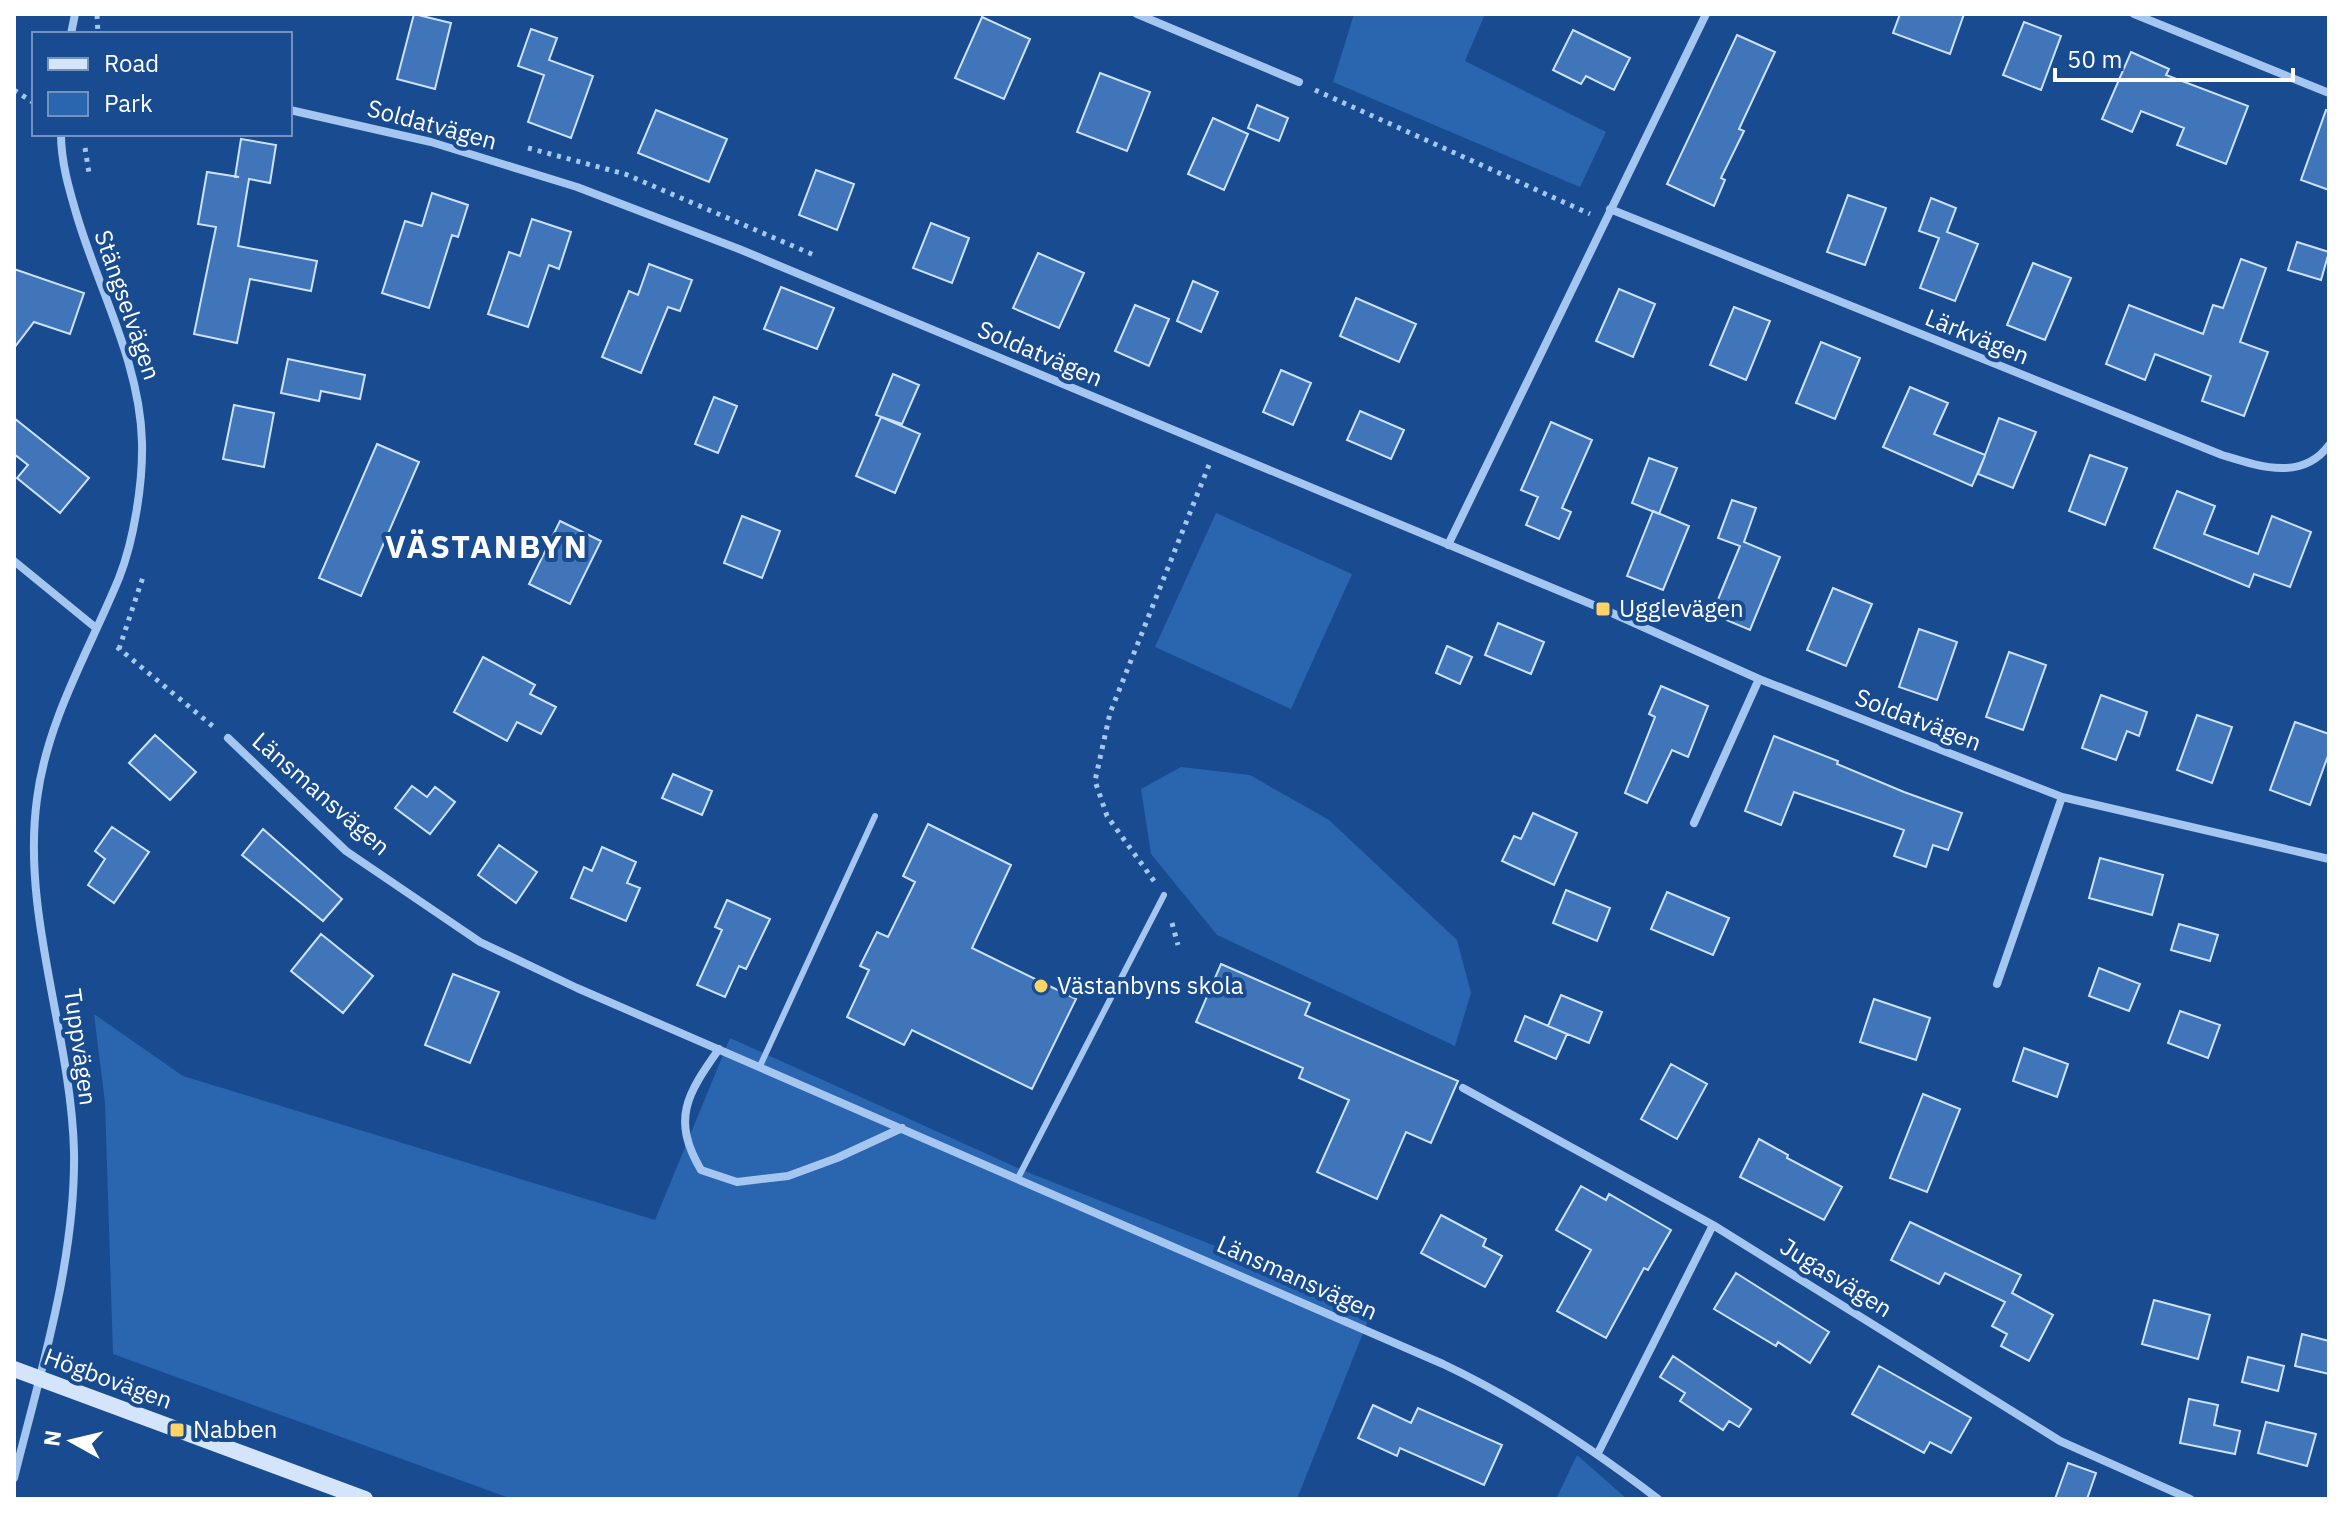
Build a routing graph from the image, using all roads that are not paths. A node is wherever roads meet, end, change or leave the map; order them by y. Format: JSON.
{"nodes":[{"id":1,"x":1137,"y":14,"type":"edge"},
{"id":2,"x":1166,"y":14,"type":"edge"},
{"id":3,"x":1706,"y":14,"type":"edge"},
{"id":4,"x":2134,"y":14,"type":"edge"},
{"id":5,"x":1162,"y":25,"type":"junction"},
{"id":6,"x":1299,"y":82,"type":"road end"},
{"id":7,"x":2329,"y":93,"type":"edge"},
{"id":8,"x":292,"y":110,"type":"edge"},
{"id":9,"x":61,"y":136,"type":"edge"},
{"id":10,"x":1610,"y":209,"type":"junction"},
{"id":11,"x":2329,"y":445,"type":"edge"},
{"id":12,"x":1448,"y":545,"type":"junction"},
{"id":13,"x":14,"y":561,"type":"edge"},
{"id":14,"x":96,"y":628,"type":"junction"},
{"id":15,"x":1759,"y":679,"type":"junction"},
{"id":16,"x":228,"y":738,"type":"road end"},
{"id":17,"x":2062,"y":797,"type":"junction"},
{"id":18,"x":875,"y":816,"type":"dead end"},
{"id":19,"x":1694,"y":823,"type":"dead end"},
{"id":20,"x":2329,"y":859,"type":"edge"},
{"id":21,"x":1164,"y":895,"type":"road end"},
{"id":22,"x":1997,"y":984,"type":"dead end"},
{"id":23,"x":719,"y":1049,"type":"junction"},
{"id":24,"x":760,"y":1066,"type":"junction"},
{"id":25,"x":1463,"y":1088,"type":"dead end"},
{"id":26,"x":902,"y":1128,"type":"junction"},
{"id":27,"x":1018,"y":1178,"type":"junction"},
{"id":28,"x":1713,"y":1225,"type":"junction"},
{"id":29,"x":14,"y":1369,"type":"edge"},
{"id":30,"x":38,"y":1379,"type":"junction"},
{"id":31,"x":1598,"y":1453,"type":"junction"},
{"id":32,"x":14,"y":1478,"type":"edge"},
{"id":33,"x":365,"y":1499,"type":"edge"},
{"id":34,"x":1658,"y":1499,"type":"edge"},
{"id":35,"x":2190,"y":1499,"type":"edge"}],
"edges":[{"from":1,"to":5,"type":"street"},
{"from":2,"to":5,"type":"street"},
{"from":3,"to":10,"type":"street"},
{"from":4,"to":7,"type":"street"},
{"from":5,"to":6,"type":"street"},
{"from":8,"to":12,"type":"street","name":"Soldatvägen"},
{"from":9,"to":14,"type":"street","name":"Stängselvägen"},
{"from":10,"to":11,"type":"street","name":"Lärkvägen"},
{"from":10,"to":12,"type":"street"},
{"from":12,"to":15,"type":"street","name":"Soldatvägen"},
{"from":13,"to":14,"type":"street"},
{"from":14,"to":30,"type":"street","name":"Tuppvägen"},
{"from":15,"to":17,"type":"street","name":"Soldatvägen"},
{"from":15,"to":19,"type":"street"},
{"from":16,"to":23,"type":"street","name":"Länsmansvägen"},
{"from":17,"to":20,"type":"street","name":"Soldatvägen"},
{"from":17,"to":22,"type":"street"},
{"from":18,"to":24,"type":"lane"},
{"from":21,"to":27,"type":"lane"},
{"from":23,"to":24,"type":"street","name":"Länsmansvägen"},
{"from":23,"to":26,"type":"street"},
{"from":24,"to":26,"type":"street","name":"Länsmansvägen"},
{"from":25,"to":28,"type":"street","name":"Jugasvägen"},
{"from":26,"to":27,"type":"street","name":"Länsmansvägen"},
{"from":27,"to":31,"type":"street","name":"Länsmansvägen"},
{"from":28,"to":31,"type":"street"},
{"from":28,"to":35,"type":"street","name":"Jugasvägen"},
{"from":29,"to":30,"type":"main road","name":"Högbovägen"},
{"from":30,"to":32,"type":"street","name":"Tuppvägen"},
{"from":30,"to":33,"type":"main road","name":"Högbovägen"},
{"from":31,"to":34,"type":"street","name":"Länsmansvägen"}]}
